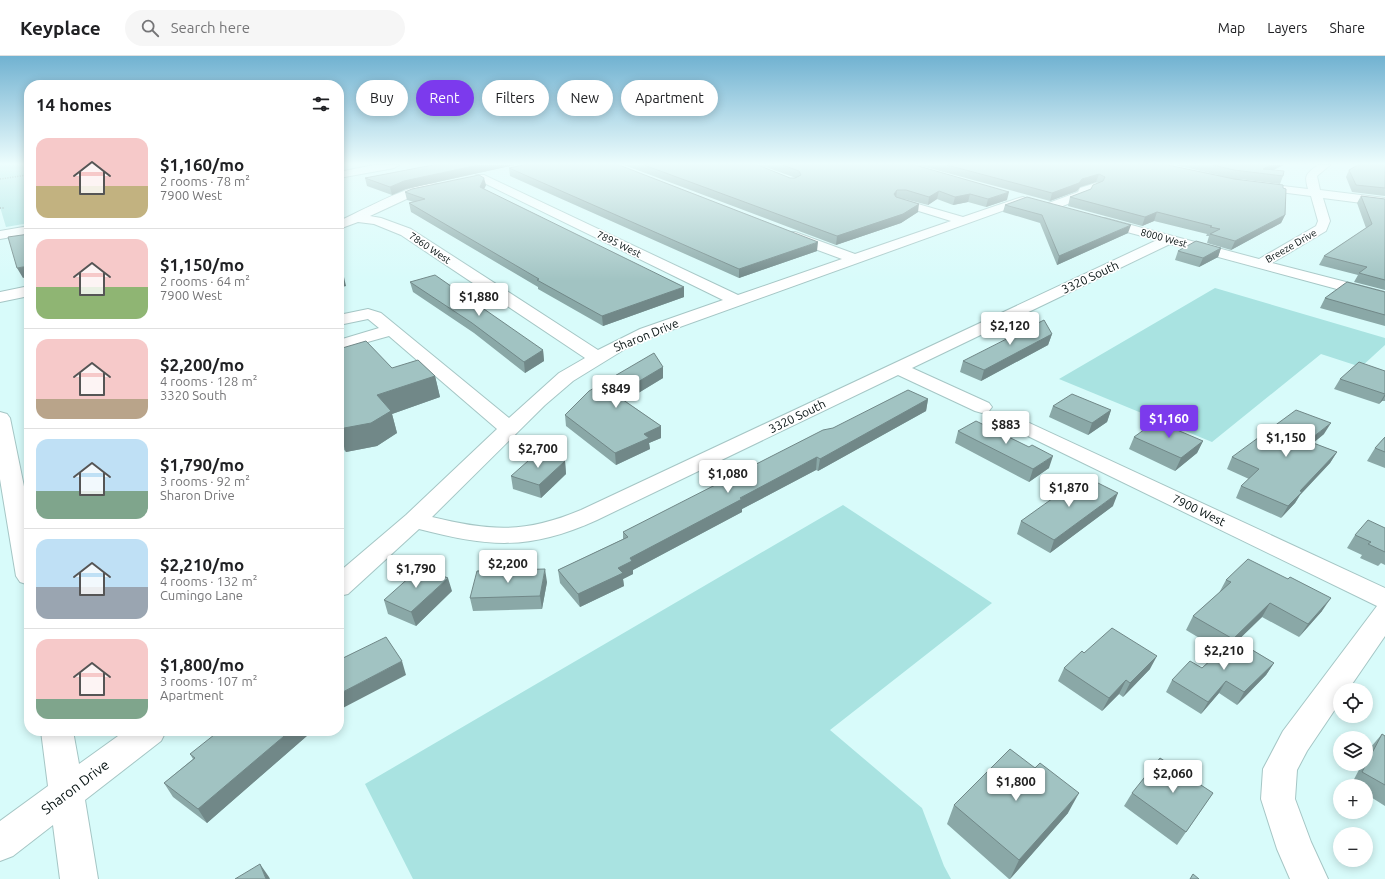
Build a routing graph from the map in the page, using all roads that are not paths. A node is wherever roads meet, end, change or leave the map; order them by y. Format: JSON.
{"nodes":[{"id":1,"x":379,"y":203,"type":"edge"},
{"id":2,"x":535,"y":203,"type":"edge"},
{"id":3,"x":905,"y":203,"type":"edge"},
{"id":4,"x":1013,"y":203,"type":"edge"},
{"id":5,"x":1036,"y":203,"type":"edge"},
{"id":6,"x":1059,"y":203,"type":"edge"},
{"id":7,"x":1319,"y":203,"type":"edge"},
{"id":8,"x":385,"y":204,"type":"joint"},
{"id":9,"x":1050,"y":207,"type":"junction"},
{"id":10,"x":1072,"y":213,"type":"edge"},
{"id":11,"x":1087,"y":217,"type":"edge"},
{"id":12,"x":357,"y":218,"type":"junction"},
{"id":13,"x":963,"y":221,"type":"junction"},
{"id":14,"x":344,"y":223,"type":"edge"},
{"id":15,"x":24,"y":231,"type":"edge"},
{"id":16,"x":782,"y":232,"type":"edge"},
{"id":17,"x":0,"y":236,"type":"edge"},
{"id":18,"x":1169,"y":239,"type":"junction"},
{"id":19,"x":855,"y":259,"type":"junction"},
{"id":20,"x":1260,"y":264,"type":"junction"},
{"id":21,"x":24,"y":292,"type":"edge"},
{"id":22,"x":0,"y":297,"type":"edge"},
{"id":23,"x":1385,"y":297,"type":"edge"},
{"id":24,"x":736,"y":300,"type":"junction"},
{"id":25,"x":344,"y":319,"type":"edge"},
{"id":26,"x":391,"y":330,"type":"junction"},
{"id":27,"x":344,"y":344,"type":"edge"},
{"id":28,"x":596,"y":358,"type":"junction"},
{"id":29,"x":897,"y":368,"type":"junction"},
{"id":30,"x":982,"y":407,"type":"dead end"},
{"id":31,"x":0,"y":418,"type":"edge"},
{"id":32,"x":1012,"y":420,"type":"dead end"},
{"id":33,"x":509,"y":428,"type":"junction"},
{"id":34,"x":414,"y":520,"type":"junction"},
{"id":35,"x":24,"y":549,"type":"edge"},
{"id":36,"x":344,"y":583,"type":"edge"},
{"id":37,"x":1385,"y":599,"type":"edge"},
{"id":38,"x":1385,"y":614,"type":"edge"},
{"id":39,"x":58,"y":736,"type":"edge"},
{"id":40,"x":143,"y":736,"type":"edge"},
{"id":41,"x":67,"y":794,"type":"junction"},
{"id":42,"x":0,"y":843,"type":"edge"},
{"id":43,"x":79,"y":879,"type":"edge"},
{"id":44,"x":1309,"y":879,"type":"edge"}],
"edges":[{"from":1,"to":8,"type":"street"},
{"from":2,"to":24,"type":"street","name":"7895 West"},
{"from":3,"to":13,"type":"street"},
{"from":4,"to":13,"type":"street","name":"Sharon Drive"},
{"from":5,"to":9,"type":"street"},
{"from":6,"to":9,"type":"street"},
{"from":7,"to":20,"type":"street","name":"Breeze Drive"},
{"from":8,"to":12,"type":"street"},
{"from":9,"to":10,"type":"street"},
{"from":11,"to":18,"type":"street","name":"8000 West"},
{"from":12,"to":14,"type":"street"},
{"from":12,"to":28,"type":"street","name":"7860 West"},
{"from":13,"to":19,"type":"street","name":"Sharon Drive"},
{"from":15,"to":17,"type":"street"},
{"from":16,"to":19,"type":"street"},
{"from":18,"to":20,"type":"street","name":"8000 West"},
{"from":18,"to":29,"type":"street","name":"3320 South"},
{"from":19,"to":24,"type":"street","name":"Sharon Drive"},
{"from":20,"to":23,"type":"street","name":"8000 West"},
{"from":21,"to":22,"type":"street"},
{"from":24,"to":28,"type":"street","name":"Sharon Drive"},
{"from":25,"to":26,"type":"street"},
{"from":26,"to":27,"type":"street"},
{"from":26,"to":33,"type":"street"},
{"from":28,"to":33,"type":"street","name":"Sharon Drive"},
{"from":29,"to":30,"type":"street"},
{"from":29,"to":34,"type":"street","name":"3320 South"},
{"from":31,"to":35,"type":"street"},
{"from":32,"to":37,"type":"street","name":"7900 West"},
{"from":33,"to":34,"type":"street","name":"Sharon Drive"},
{"from":34,"to":36,"type":"street","name":"Sharon Drive"},
{"from":38,"to":44,"type":"street"},
{"from":39,"to":41,"type":"street"},
{"from":40,"to":41,"type":"street","name":"Sharon Drive"},
{"from":41,"to":42,"type":"street","name":"Sharon Drive"},
{"from":41,"to":43,"type":"street"}]}
